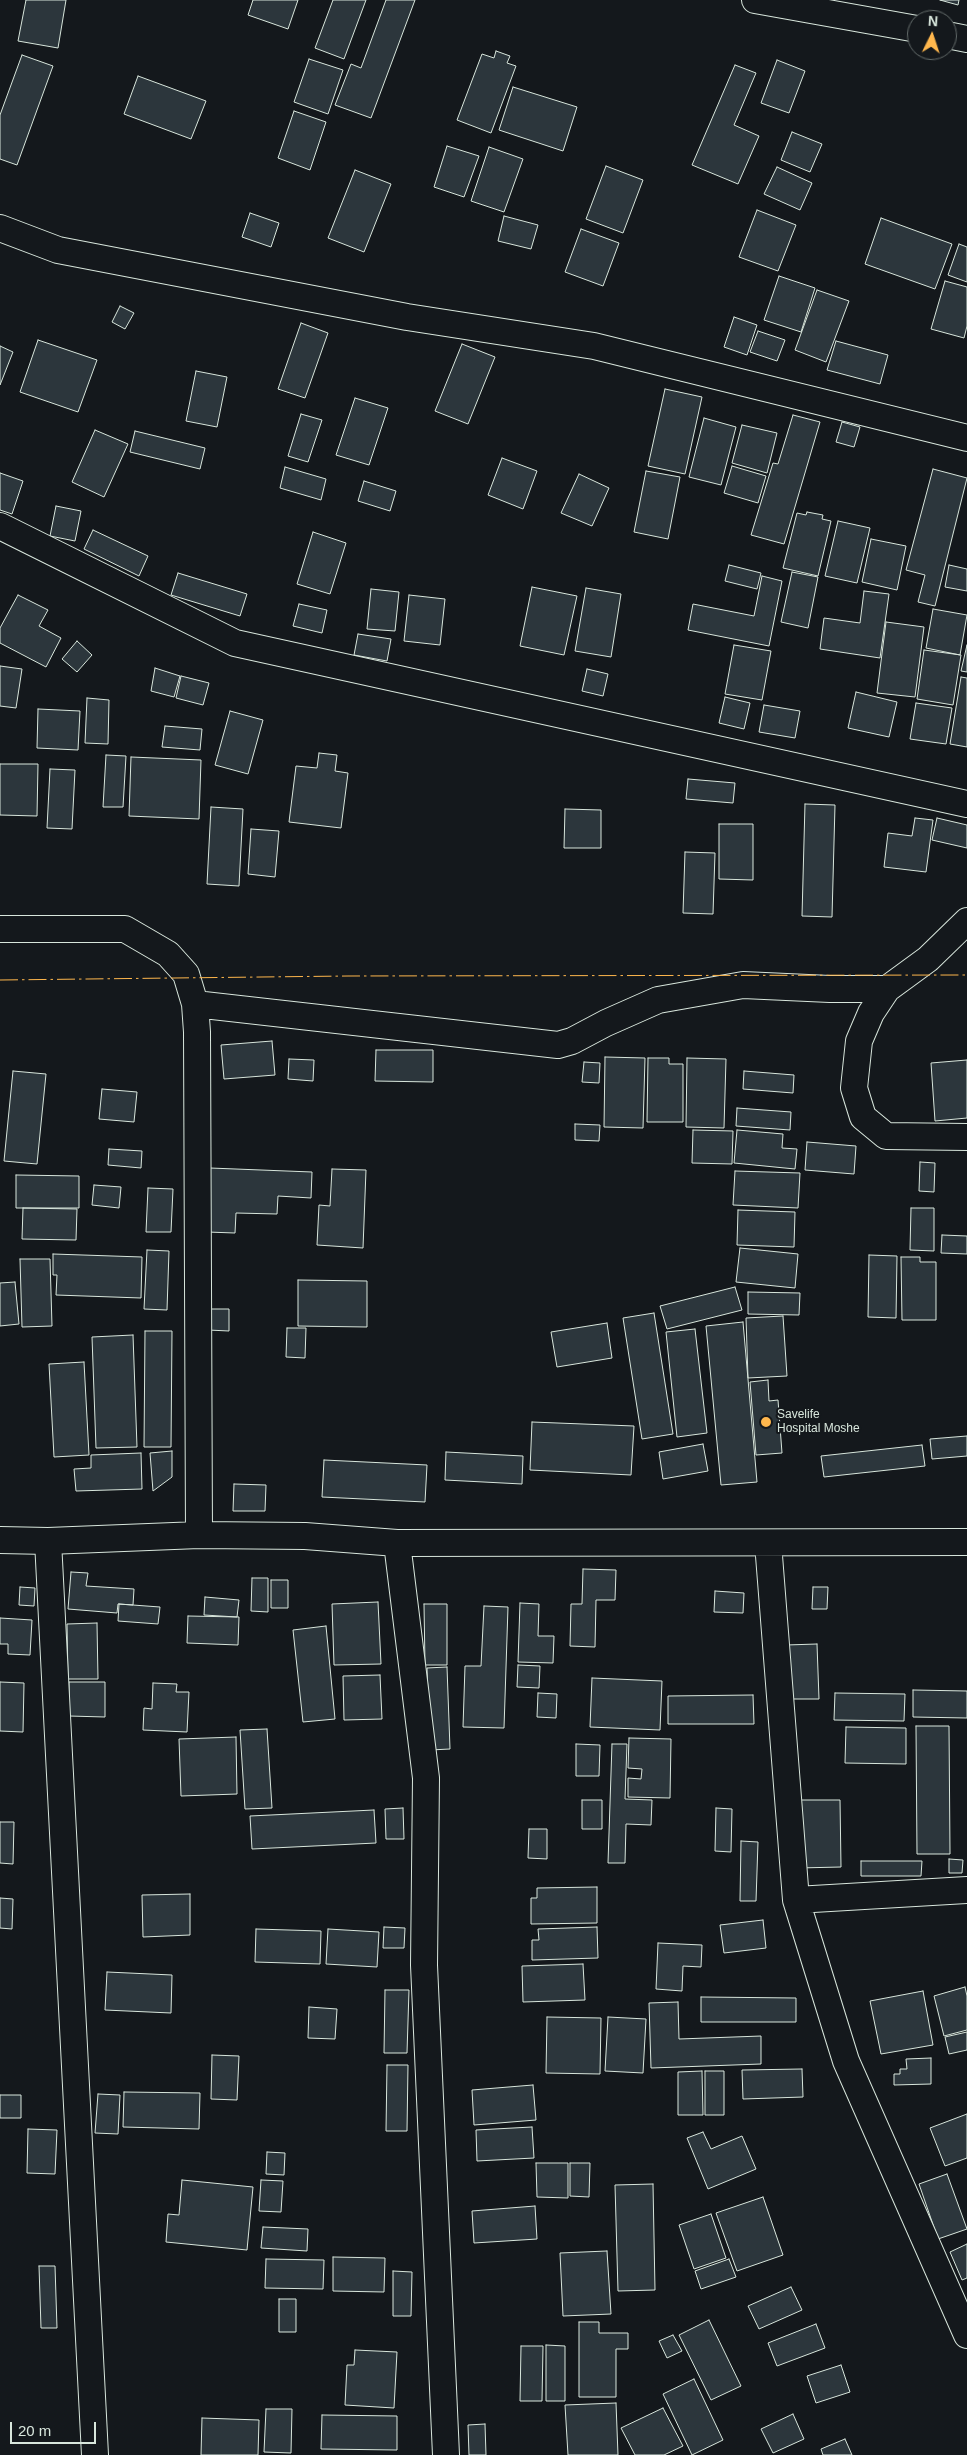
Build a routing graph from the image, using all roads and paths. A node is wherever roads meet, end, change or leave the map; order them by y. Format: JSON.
{"nodes":[{"id":1,"x":755,"y":0,"type":"edge"},
{"id":2,"x":907,"y":27,"type":"edge"},
{"id":3,"x":0,"y":228,"type":"edge"},
{"id":4,"x":967,"y":438,"type":"edge"},
{"id":5,"x":0,"y":526,"type":"edge"},
{"id":6,"x":967,"y":804,"type":"edge"},
{"id":7,"x":967,"y":921,"type":"edge"},
{"id":8,"x":0,"y":929,"type":"edge"},
{"id":9,"x":887,"y":989,"type":"junction"},
{"id":10,"x":195,"y":1004,"type":"junction"},
{"id":11,"x":967,"y":1137,"type":"edge"},
{"id":12,"x":199,"y":1535,"type":"junction"},
{"id":13,"x":0,"y":1540,"type":"edge"},
{"id":14,"x":48,"y":1542,"type":"junction"},
{"id":15,"x":967,"y":1542,"type":"edge"},
{"id":16,"x":398,"y":1543,"type":"junction"},
{"id":17,"x":768,"y":1543,"type":"junction"},
{"id":18,"x":967,"y":1890,"type":"edge"},
{"id":19,"x":796,"y":1900,"type":"junction"},
{"id":20,"x":967,"y":2335,"type":"edge"},
{"id":21,"x":95,"y":2455,"type":"edge"},
{"id":22,"x":446,"y":2455,"type":"edge"}],
"edges":[{"from":1,"to":2,"type":"street"},
{"from":3,"to":4,"type":"street"},
{"from":5,"to":6,"type":"street"},
{"from":7,"to":9,"type":"street"},
{"from":8,"to":10,"type":"street"},
{"from":9,"to":10,"type":"street"},
{"from":9,"to":11,"type":"street"},
{"from":10,"to":12,"type":"street"},
{"from":12,"to":14,"type":"street"},
{"from":12,"to":16,"type":"street"},
{"from":13,"to":14,"type":"street"},
{"from":14,"to":21,"type":"street"},
{"from":15,"to":17,"type":"street"},
{"from":16,"to":17,"type":"street"},
{"from":16,"to":22,"type":"street"},
{"from":17,"to":19,"type":"street"},
{"from":18,"to":19,"type":"street"},
{"from":19,"to":20,"type":"street"}]}
